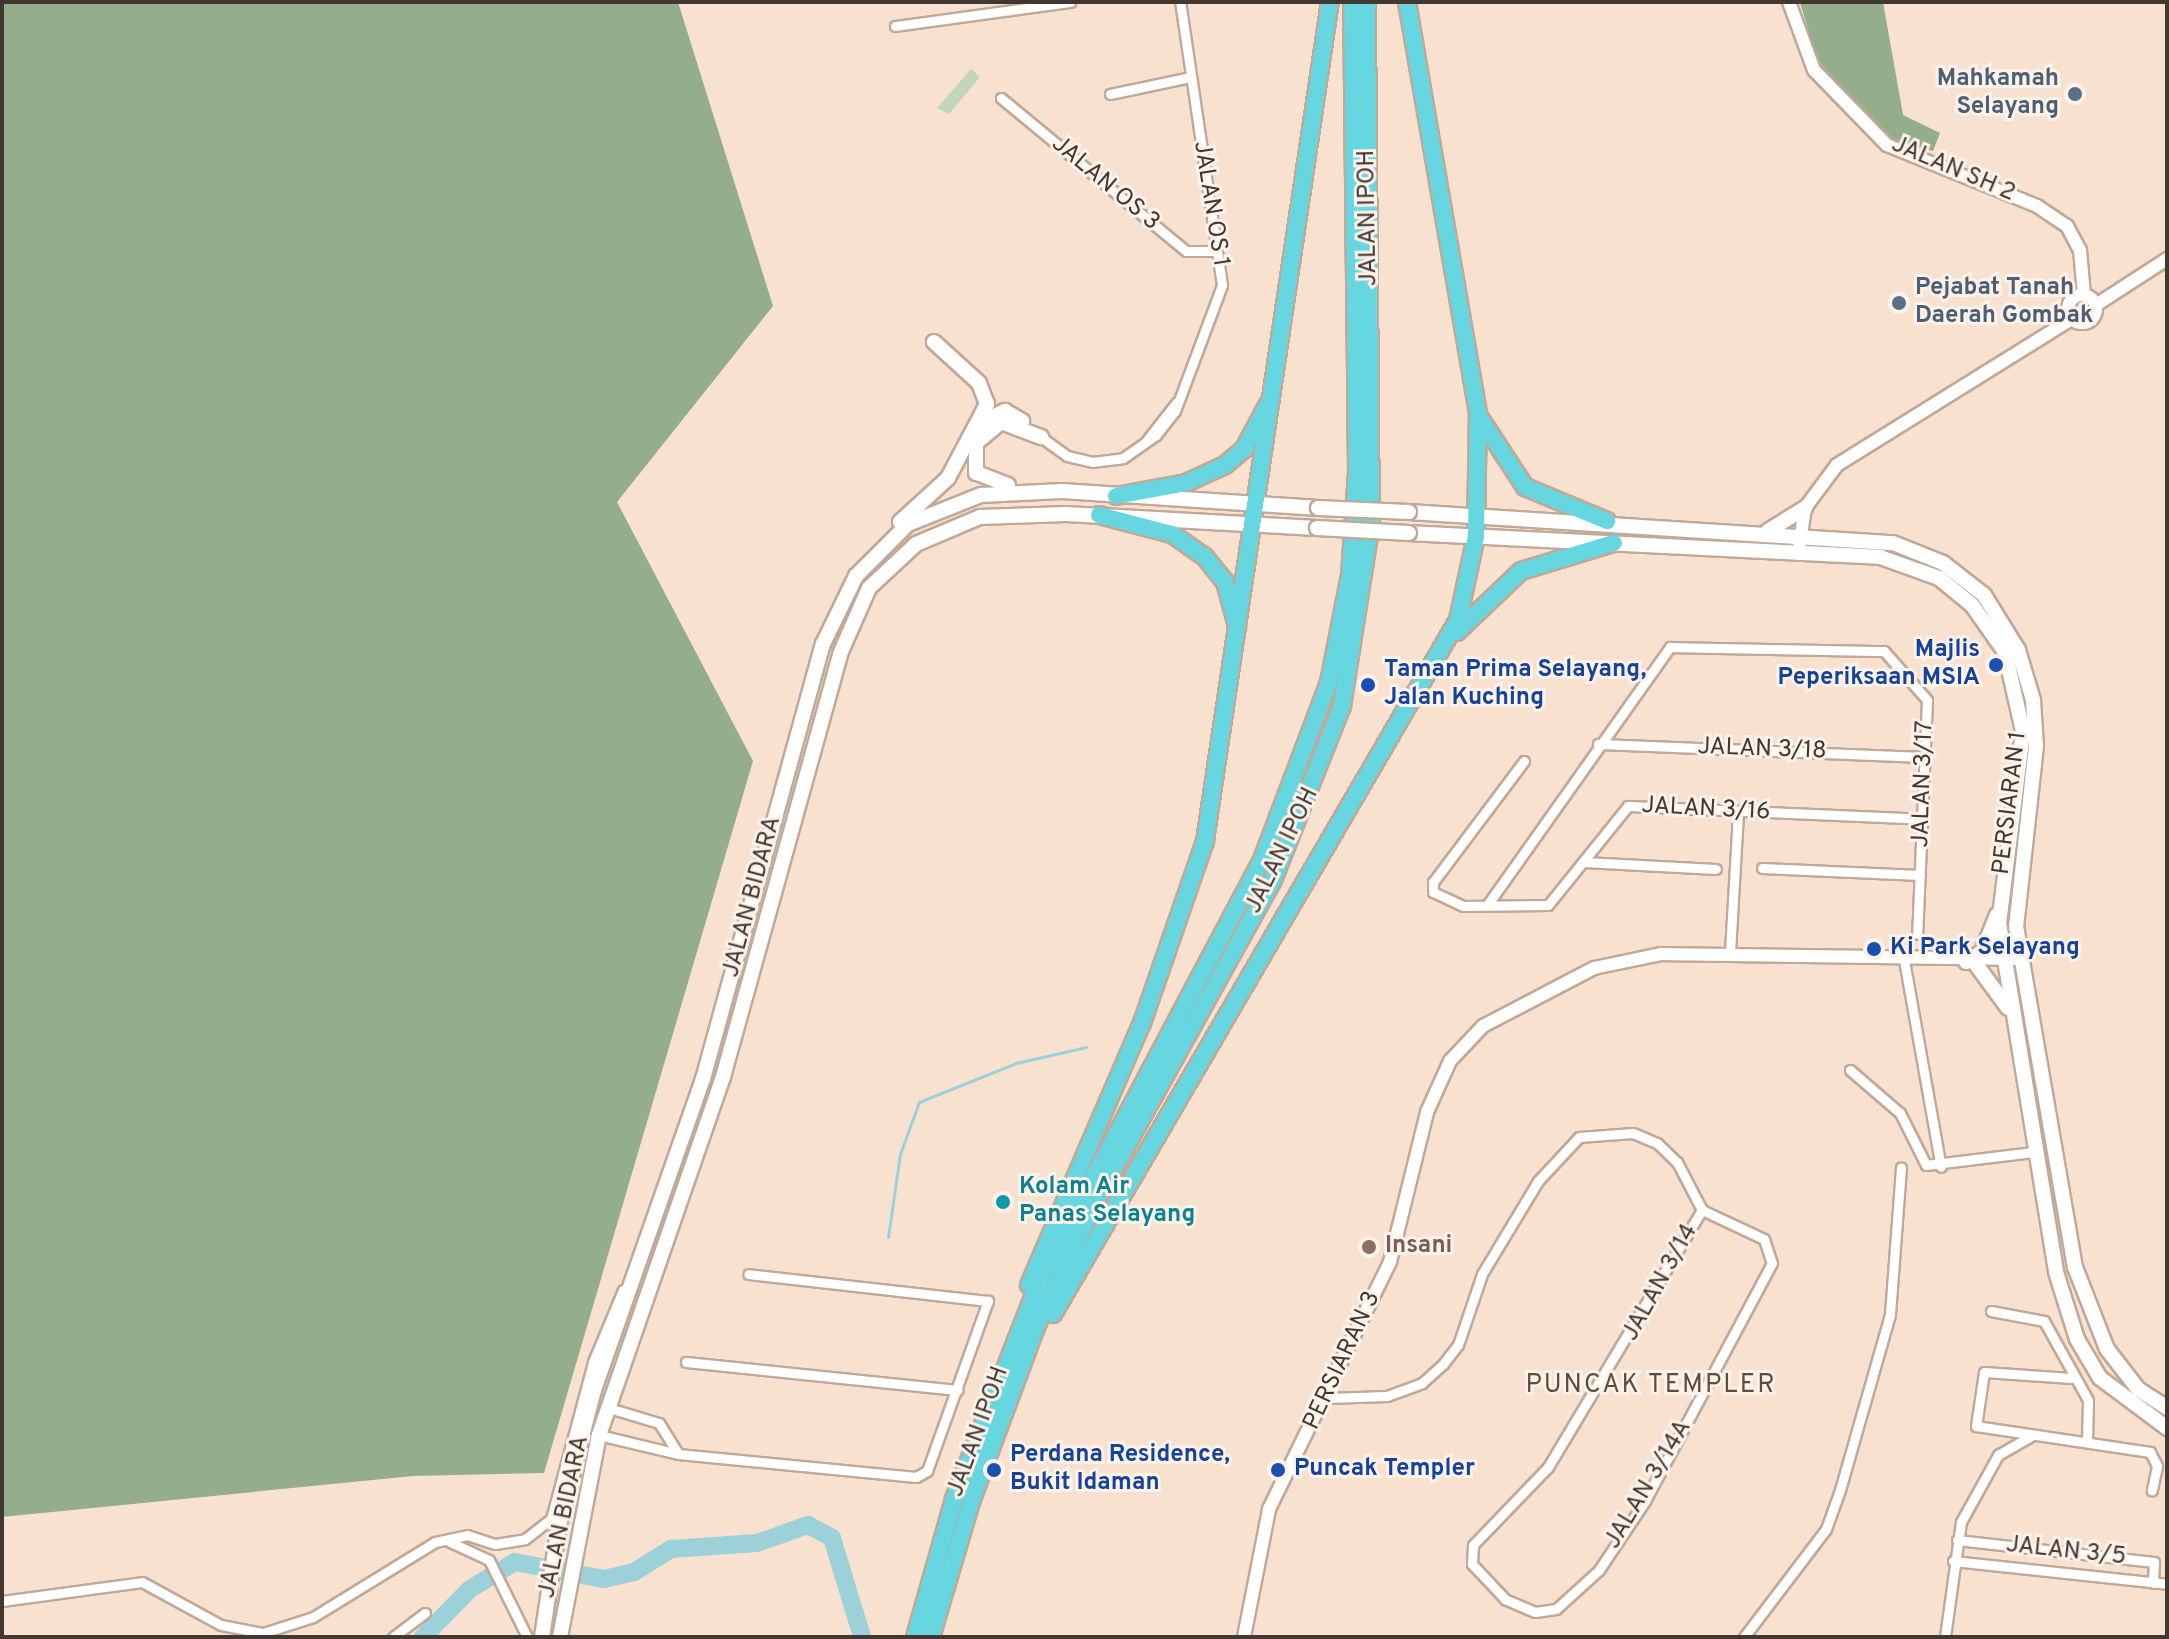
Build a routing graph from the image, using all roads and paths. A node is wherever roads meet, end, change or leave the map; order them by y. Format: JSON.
{"nodes":[{"id":1,"x":1070,"y":2,"type":"edge"},
{"id":2,"x":1180,"y":2,"type":"edge"},
{"id":3,"x":1330,"y":2,"type":"edge"},
{"id":4,"x":1352,"y":2,"type":"edge"},
{"id":5,"x":1367,"y":2,"type":"edge"},
{"id":6,"x":1407,"y":2,"type":"edge"},
{"id":7,"x":1789,"y":2,"type":"edge"},
{"id":8,"x":895,"y":26,"type":"dead end"},
{"id":9,"x":1191,"y":77,"type":"junction"},
{"id":10,"x":1110,"y":94,"type":"dead end"},
{"id":11,"x":1001,"y":98,"type":"dead end"},
{"id":12,"x":1216,"y":251,"type":"junction"},
{"id":13,"x":2167,"y":259,"type":"edge"},
{"id":14,"x":2084,"y":295,"type":"junction"},
{"id":15,"x":2096,"y":305,"type":"junction"},
{"id":16,"x":2072,"y":319,"type":"junction"},
{"id":17,"x":934,"y":342,"type":"dead end"},
{"id":18,"x":1283,"y":344,"type":"junction"},
{"id":19,"x":1478,"y":413,"type":"junction"},
{"id":20,"x":972,"y":431,"type":"junction"},
{"id":21,"x":1041,"y":437,"type":"junction"},
{"id":22,"x":1062,"y":491,"type":"junction"},
{"id":23,"x":1116,"y":496,"type":"junction"},
{"id":24,"x":1259,"y":506,"type":"junction"},
{"id":25,"x":1805,"y":508,"type":"junction"},
{"id":26,"x":1409,"y":512,"type":"joint"},
{"id":27,"x":1099,"y":515,"type":"junction"},
{"id":28,"x":1477,"y":515,"type":"junction"},
{"id":29,"x":1607,"y":521,"type":"junction"},
{"id":30,"x":1256,"y":526,"type":"junction"},
{"id":31,"x":1409,"y":533,"type":"joint"},
{"id":32,"x":1756,"y":533,"type":"junction"},
{"id":33,"x":1476,"y":536,"type":"junction"},
{"id":34,"x":1799,"y":537,"type":"junction"},
{"id":35,"x":1614,"y":543,"type":"junction"},
{"id":36,"x":1798,"y":554,"type":"junction"},
{"id":37,"x":1449,"y":639,"type":"junction"},
{"id":38,"x":1239,"y":643,"type":"junction"},
{"id":39,"x":823,"y":644,"type":"junction"},
{"id":40,"x":1598,"y":744,"type":"junction"},
{"id":41,"x":1925,"y":757,"type":"junction"},
{"id":42,"x":1524,"y":761,"type":"dead end"},
{"id":43,"x":1738,"y":812,"type":"junction"},
{"id":44,"x":1924,"y":819,"type":"junction"},
{"id":45,"x":1584,"y":862,"type":"junction"},
{"id":46,"x":1762,"y":868,"type":"dead end"},
{"id":47,"x":1716,"y":869,"type":"dead end"},
{"id":48,"x":1920,"y":875,"type":"junction"},
{"id":49,"x":1488,"y":904,"type":"junction"},
{"id":50,"x":1999,"y":910,"type":"junction"},
{"id":51,"x":1917,"y":934,"type":"dead end"},
{"id":52,"x":1730,"y":952,"type":"junction"},
{"id":53,"x":1904,"y":960,"type":"junction"},
{"id":54,"x":2011,"y":960,"type":"junction"},
{"id":55,"x":1971,"y":962,"type":"junction"},
{"id":56,"x":2010,"y":1011,"type":"junction"},
{"id":57,"x":1850,"y":1070,"type":"dead end"},
{"id":58,"x":2033,"y":1152,"type":"junction"},
{"id":59,"x":1901,"y":1167,"type":"dead end"},
{"id":60,"x":1941,"y":1167,"type":"junction"},
{"id":61,"x":1702,"y":1210,"type":"junction"},
{"id":62,"x":642,"y":1251,"type":"junction"},
{"id":63,"x":749,"y":1274,"type":"dead end"},
{"id":64,"x":1991,"y":1311,"type":"dead end"},
{"id":65,"x":1017,"y":1332,"type":"junction"},
{"id":66,"x":686,"y":1362,"type":"dead end"},
{"id":67,"x":2071,"y":1378,"type":"junction"},
{"id":68,"x":1010,"y":1388,"type":"junction"},
{"id":69,"x":958,"y":1390,"type":"junction"},
{"id":70,"x":1327,"y":1398,"type":"junction"},
{"id":71,"x":609,"y":1408,"type":"junction"},
{"id":72,"x":2167,"y":1408,"type":"edge"},
{"id":73,"x":2167,"y":1428,"type":"edge"},
{"id":74,"x":599,"y":1435,"type":"junction"},
{"id":75,"x":2032,"y":1435,"type":"junction"},
{"id":76,"x":2087,"y":1442,"type":"junction"},
{"id":77,"x":678,"y":1454,"type":"junction"},
{"id":78,"x":2152,"y":1490,"type":"dead end"},
{"id":79,"x":559,"y":1525,"type":"junction"},
{"id":80,"x":1957,"y":1540,"type":"junction"},
{"id":81,"x":435,"y":1542,"type":"junction"},
{"id":82,"x":1953,"y":1561,"type":"junction"},
{"id":83,"x":2153,"y":1583,"type":"junction"},
{"id":84,"x":2167,"y":1584,"type":"edge"},
{"id":85,"x":2,"y":1601,"type":"edge"},
{"id":86,"x":1556,"y":1609,"type":"joint"},
{"id":87,"x":425,"y":1613,"type":"dead end"},
{"id":88,"x":1744,"y":1636,"type":"edge"},
{"id":89,"x":393,"y":1637,"type":"edge"},
{"id":90,"x":527,"y":1637,"type":"edge"},
{"id":91,"x":542,"y":1637,"type":"edge"},
{"id":92,"x":560,"y":1637,"type":"edge"},
{"id":93,"x":915,"y":1637,"type":"edge"},
{"id":94,"x":931,"y":1637,"type":"edge"},
{"id":95,"x":1244,"y":1637,"type":"edge"},
{"id":96,"x":1945,"y":1637,"type":"edge"}],
"edges":[{"from":1,"to":8,"type":"street"},
{"from":2,"to":9,"type":"street","name":"JALAN OS 1"},
{"from":3,"to":18,"type":"highway"},
{"from":4,"to":65,"type":"highway","name":"JALAN IPOH"},
{"from":5,"to":68,"type":"highway","name":"JALAN IPOH"},
{"from":6,"to":19,"type":"highway"},
{"from":7,"to":14,"type":"street","name":"JALAN SH 2"},
{"from":9,"to":10,"type":"street"},
{"from":9,"to":12,"type":"street","name":"JALAN OS 1"},
{"from":11,"to":12,"type":"street","name":"JALAN OS 3"},
{"from":12,"to":21,"type":"street","name":"JALAN OS 1"},
{"from":13,"to":15,"type":"street"},
{"from":14,"to":15,"type":"street"},
{"from":14,"to":16,"type":"street"},
{"from":15,"to":16,"type":"street"},
{"from":16,"to":25,"type":"street"},
{"from":17,"to":20,"type":"main road"},
{"from":18,"to":23,"type":"highway"},
{"from":18,"to":24,"type":"highway"},
{"from":19,"to":28,"type":"highway"},
{"from":19,"to":29,"type":"highway"},
{"from":20,"to":21,"type":"main road"},
{"from":20,"to":39,"type":"main road"},
{"from":21,"to":22,"type":"main road"},
{"from":22,"to":23,"type":"main road","name":"JALAN BIDARA"},
{"from":22,"to":39,"type":"main road","name":"JALAN BIDARA"},
{"from":23,"to":24,"type":"main road","name":"JALAN BIDARA"},
{"from":24,"to":26,"type":"main road","name":"JALAN BIDARA","bridge":true},
{"from":24,"to":30,"type":"highway"},
{"from":25,"to":32,"type":"main road"},
{"from":25,"to":34,"type":"street"},
{"from":26,"to":28,"type":"main road","name":"PERSIARAN 1"},
{"from":27,"to":30,"type":"main road","name":"JALAN BIDARA"},
{"from":27,"to":38,"type":"highway"},
{"from":27,"to":71,"type":"main road","name":"JALAN BIDARA"},
{"from":28,"to":29,"type":"main road","name":"PERSIARAN 1"},
{"from":28,"to":33,"type":"highway"},
{"from":29,"to":32,"type":"main road","name":"PERSIARAN 1"},
{"from":30,"to":31,"type":"main road","name":"JALAN BIDARA","bridge":true},
{"from":30,"to":38,"type":"highway"},
{"from":31,"to":33,"type":"main road","name":"PERSIARAN 1"},
{"from":32,"to":34,"type":"main road","name":"PERSIARAN 1"},
{"from":33,"to":35,"type":"main road","name":"PERSIARAN 1"},
{"from":33,"to":37,"type":"highway"},
{"from":34,"to":36,"type":"street"},
{"from":34,"to":54,"type":"main road","name":"PERSIARAN 1"},
{"from":35,"to":36,"type":"main road","name":"PERSIARAN 1"},
{"from":35,"to":37,"type":"highway"},
{"from":36,"to":50,"type":"main road","name":"PERSIARAN 1"},
{"from":37,"to":68,"type":"highway"},
{"from":38,"to":65,"type":"highway"},
{"from":39,"to":62,"type":"main road","name":"JALAN BIDARA"},
{"from":40,"to":41,"type":"street","name":"JALAN 3/18"},
{"from":40,"to":41,"type":"street","name":"JALAN 3/17"},
{"from":40,"to":49,"type":"street","name":"JALAN 3/17"},
{"from":41,"to":44,"type":"street","name":"JALAN 3/17"},
{"from":42,"to":49,"type":"street"},
{"from":43,"to":44,"type":"street","name":"JALAN 3/16"},
{"from":43,"to":45,"type":"street","name":"JALAN 3/16"},
{"from":43,"to":52,"type":"street"},
{"from":44,"to":48,"type":"street","name":"JALAN 3/17"},
{"from":45,"to":47,"type":"street"},
{"from":45,"to":49,"type":"street","name":"JALAN 3/16"},
{"from":46,"to":48,"type":"street"},
{"from":48,"to":51,"type":"street","name":"JALAN 3/17"},
{"from":50,"to":54,"type":"main road","name":"PERSIARAN 1"},
{"from":50,"to":55,"type":"main road"},
{"from":52,"to":53,"type":"street","name":"PERSIARAN 3"},
{"from":52,"to":70,"type":"street","name":"PERSIARAN 3"},
{"from":53,"to":55,"type":"street","name":"PERSIARAN 3"},
{"from":53,"to":60,"type":"street"},
{"from":54,"to":55,"type":"street","name":"PERSIARAN 3"},
{"from":54,"to":56,"type":"main road","name":"PERSIARAN 1"},
{"from":54,"to":72,"type":"main road","name":"PERSIARAN 1"},
{"from":55,"to":56,"type":"main road"},
{"from":56,"to":58,"type":"main road","name":"PERSIARAN 1"},
{"from":57,"to":60,"type":"street"},
{"from":58,"to":60,"type":"street"},
{"from":58,"to":73,"type":"main road","name":"PERSIARAN 1"},
{"from":59,"to":88,"type":"street"},
{"from":61,"to":70,"type":"street","name":"JALAN 3/14"},
{"from":61,"to":86,"type":"street","name":"JALAN 3/14A"},
{"from":61,"to":86,"type":"street","name":"JALAN 3/14"},
{"from":62,"to":79,"type":"main road","name":"JALAN BIDARA"},
{"from":62,"to":81,"type":"street"},
{"from":63,"to":69,"type":"street"},
{"from":64,"to":67,"type":"street"},
{"from":65,"to":93,"type":"highway","name":"JALAN IPOH"},
{"from":66,"to":69,"type":"street"},
{"from":67,"to":75,"type":"street"},
{"from":67,"to":76,"type":"street"},
{"from":68,"to":94,"type":"highway","name":"JALAN IPOH"},
{"from":69,"to":77,"type":"street"},
{"from":70,"to":95,"type":"street","name":"PERSIARAN 3"},
{"from":71,"to":74,"type":"main road","name":"JALAN BIDARA"},
{"from":71,"to":77,"type":"street"},
{"from":71,"to":79,"type":"main road"},
{"from":74,"to":77,"type":"street"},
{"from":74,"to":92,"type":"main road","name":"JALAN BIDARA"},
{"from":75,"to":76,"type":"street"},
{"from":75,"to":80,"type":"street"},
{"from":76,"to":78,"type":"street"},
{"from":79,"to":91,"type":"main road","name":"JALAN BIDARA"},
{"from":80,"to":82,"type":"street"},
{"from":80,"to":83,"type":"street","name":"JALAN 3/5"},
{"from":81,"to":85,"type":"street"},
{"from":81,"to":90,"type":"street"},
{"from":82,"to":83,"type":"street"},
{"from":82,"to":96,"type":"street"},
{"from":83,"to":84,"type":"street"},
{"from":87,"to":89,"type":"street"}]}
